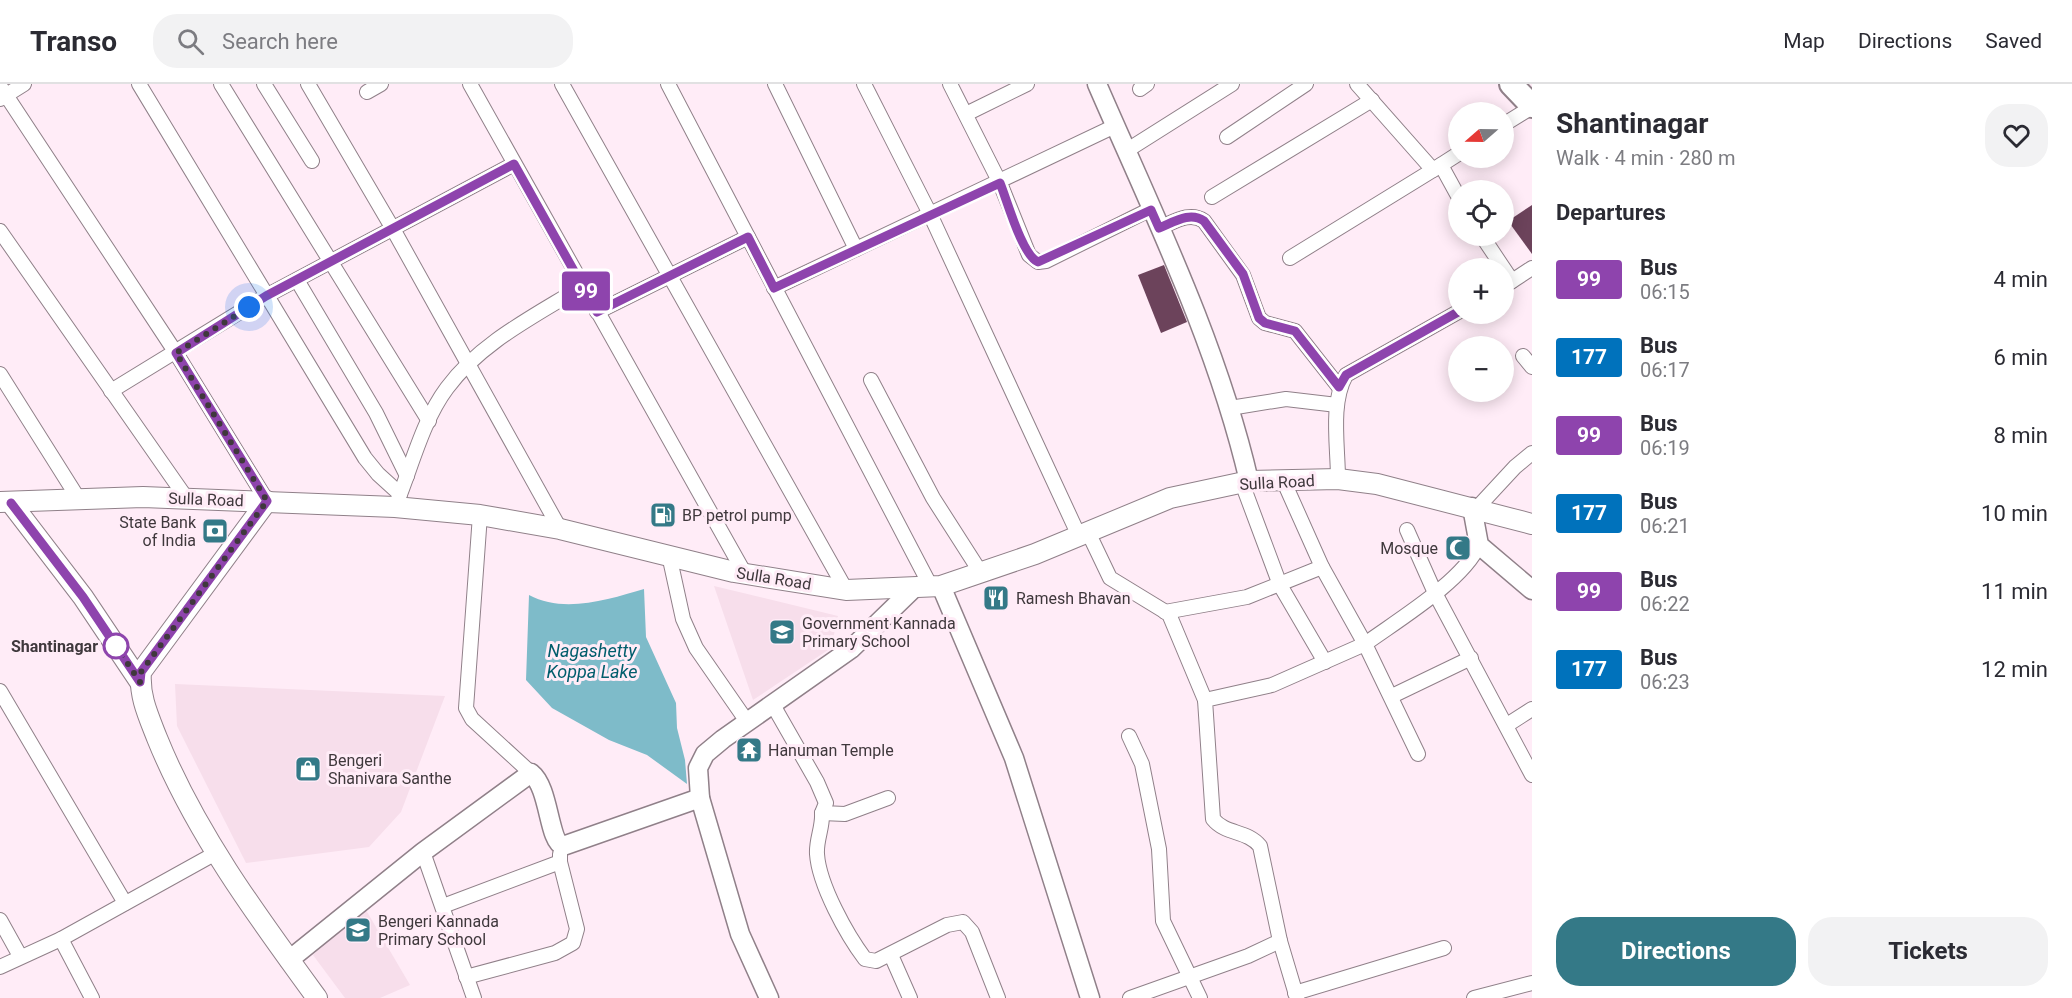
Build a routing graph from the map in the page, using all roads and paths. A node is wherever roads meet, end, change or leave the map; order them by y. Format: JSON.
{"nodes":[{"id":1,"x":24,"y":84,"type":"edge"},
{"id":2,"x":139,"y":84,"type":"edge"},
{"id":3,"x":221,"y":84,"type":"edge"},
{"id":4,"x":264,"y":84,"type":"edge"},
{"id":5,"x":308,"y":84,"type":"edge"},
{"id":6,"x":381,"y":84,"type":"edge"},
{"id":7,"x":470,"y":84,"type":"edge"},
{"id":8,"x":562,"y":84,"type":"edge"},
{"id":9,"x":668,"y":84,"type":"edge"},
{"id":10,"x":775,"y":84,"type":"edge"},
{"id":11,"x":864,"y":84,"type":"edge"},
{"id":12,"x":950,"y":84,"type":"edge"},
{"id":13,"x":1028,"y":84,"type":"edge"},
{"id":14,"x":1097,"y":84,"type":"edge"},
{"id":15,"x":1232,"y":84,"type":"edge"},
{"id":16,"x":1306,"y":84,"type":"edge"},
{"id":17,"x":1357,"y":84,"type":"edge"},
{"id":18,"x":1511,"y":84,"type":"edge"},
{"id":19,"x":367,"y":92,"type":"dead end"},
{"id":20,"x":2,"y":94,"type":"edge"},
{"id":21,"x":1372,"y":100,"type":"junction"},
{"id":22,"x":1532,"y":107,"type":"edge"},
{"id":23,"x":966,"y":114,"type":"junction"},
{"id":24,"x":1514,"y":118,"type":"edge"},
{"id":25,"x":1115,"y":126,"type":"junction"},
{"id":26,"x":1227,"y":137,"type":"dead end"},
{"id":27,"x":1126,"y":151,"type":"junction"},
{"id":28,"x":1448,"y":160,"type":"edge"},
{"id":29,"x":312,"y":161,"type":"dead end"},
{"id":30,"x":514,"y":164,"type":"junction"},
{"id":31,"x":1437,"y":167,"type":"junction"},
{"id":32,"x":1448,"y":182,"type":"edge"},
{"id":33,"x":1000,"y":183,"type":"junction"},
{"id":34,"x":1212,"y":197,"type":"dead end"},
{"id":35,"x":1151,"y":210,"type":"junction"},
{"id":36,"x":930,"y":214,"type":"junction"},
{"id":37,"x":1159,"y":228,"type":"junction"},
{"id":38,"x":393,"y":229,"type":"junction"},
{"id":39,"x":0,"y":231,"type":"edge"},
{"id":40,"x":748,"y":237,"type":"junction"},
{"id":41,"x":856,"y":249,"type":"junction"},
{"id":42,"x":1290,"y":258,"type":"dead end"},
{"id":43,"x":330,"y":262,"type":"junction"},
{"id":44,"x":1532,"y":268,"type":"edge"},
{"id":45,"x":670,"y":277,"type":"junction"},
{"id":46,"x":297,"y":280,"type":"junction"},
{"id":47,"x":1514,"y":280,"type":"edge"},
{"id":48,"x":583,"y":286,"type":"junction"},
{"id":49,"x":774,"y":288,"type":"junction"},
{"id":50,"x":266,"y":296,"type":"junction"},
{"id":51,"x":597,"y":312,"type":"junction"},
{"id":52,"x":1448,"y":318,"type":"edge"},
{"id":53,"x":176,"y":353,"type":"junction"},
{"id":54,"x":1523,"y":356,"type":"dead end"},
{"id":55,"x":468,"y":364,"type":"junction"},
{"id":56,"x":1532,"y":367,"type":"edge"},
{"id":57,"x":0,"y":374,"type":"edge"},
{"id":58,"x":871,"y":380,"type":"dead end"},
{"id":59,"x":1339,"y":387,"type":"junction"},
{"id":60,"x":111,"y":391,"type":"junction"},
{"id":61,"x":1337,"y":405,"type":"junction"},
{"id":62,"x":1230,"y":408,"type":"junction"},
{"id":63,"x":429,"y":421,"type":"junction"},
{"id":64,"x":1532,"y":453,"type":"edge"},
{"id":65,"x":407,"y":476,"type":"junction"},
{"id":66,"x":1338,"y":478,"type":"junction"},
{"id":67,"x":1246,"y":482,"type":"junction"},
{"id":68,"x":1284,"y":482,"type":"junction"},
{"id":69,"x":78,"y":498,"type":"junction"},
{"id":70,"x":187,"y":499,"type":"junction"},
{"id":71,"x":267,"y":501,"type":"junction"},
{"id":72,"x":398,"y":501,"type":"junction"},
{"id":73,"x":6,"y":503,"type":"edge"},
{"id":74,"x":1474,"y":508,"type":"junction"},
{"id":75,"x":480,"y":515,"type":"junction"},
{"id":76,"x":1532,"y":524,"type":"edge"},
{"id":77,"x":560,"y":529,"type":"junction"},
{"id":78,"x":1407,"y":530,"type":"dead end"},
{"id":79,"x":1083,"y":534,"type":"junction"},
{"id":80,"x":1479,"y":545,"type":"junction"},
{"id":81,"x":669,"y":555,"type":"junction"},
{"id":82,"x":1322,"y":567,"type":"junction"},
{"id":83,"x":981,"y":573,"type":"junction"},
{"id":84,"x":746,"y":574,"type":"junction"},
{"id":85,"x":1280,"y":585,"type":"junction"},
{"id":86,"x":928,"y":586,"type":"junction"},
{"id":87,"x":846,"y":590,"type":"junction"},
{"id":88,"x":1532,"y":590,"type":"edge"},
{"id":89,"x":1435,"y":593,"type":"junction"},
{"id":90,"x":1165,"y":612,"type":"junction"},
{"id":91,"x":1365,"y":644,"type":"junction"},
{"id":92,"x":1471,"y":658,"type":"junction"},
{"id":93,"x":1325,"y":662,"type":"junction"},
{"id":94,"x":140,"y":682,"type":"junction"},
{"id":95,"x":0,"y":691,"type":"edge"},
{"id":96,"x":1392,"y":696,"type":"junction"},
{"id":97,"x":1205,"y":700,"type":"junction"},
{"id":98,"x":772,"y":705,"type":"junction"},
{"id":99,"x":1532,"y":709,"type":"edge"},
{"id":100,"x":748,"y":723,"type":"junction"},
{"id":101,"x":1507,"y":725,"type":"junction"},
{"id":102,"x":1129,"y":736,"type":"dead end"},
{"id":103,"x":1418,"y":754,"type":"dead end"},
{"id":104,"x":531,"y":773,"type":"junction"},
{"id":105,"x":1532,"y":775,"type":"edge"},
{"id":106,"x":700,"y":798,"type":"junction"},
{"id":107,"x":888,"y":798,"type":"dead end"},
{"id":108,"x":822,"y":813,"type":"junction"},
{"id":109,"x":423,"y":852,"type":"junction"},
{"id":110,"x":216,"y":853,"type":"junction"},
{"id":111,"x":560,"y":854,"type":"junction"},
{"id":112,"x":125,"y":903,"type":"junction"},
{"id":113,"x":443,"y":906,"type":"junction"},
{"id":114,"x":0,"y":920,"type":"edge"},
{"id":115,"x":61,"y":939,"type":"junction"},
{"id":116,"x":1280,"y":941,"type":"junction"},
{"id":117,"x":1444,"y":948,"type":"dead end"},
{"id":118,"x":891,"y":955,"type":"junction"},
{"id":119,"x":20,"y":956,"type":"junction"},
{"id":120,"x":289,"y":960,"type":"junction"},
{"id":121,"x":0,"y":967,"type":"edge"},
{"id":122,"x":466,"y":977,"type":"junction"},
{"id":123,"x":1191,"y":977,"type":"junction"},
{"id":124,"x":1532,"y":983,"type":"edge"},
{"id":125,"x":1296,"y":995,"type":"edge"},
{"id":126,"x":92,"y":998,"type":"edge"},
{"id":127,"x":317,"y":998,"type":"edge"},
{"id":128,"x":474,"y":998,"type":"edge"},
{"id":129,"x":769,"y":998,"type":"edge"},
{"id":130,"x":910,"y":998,"type":"edge"},
{"id":131,"x":998,"y":998,"type":"edge"},
{"id":132,"x":1090,"y":998,"type":"edge"},
{"id":133,"x":1130,"y":998,"type":"edge"},
{"id":134,"x":1200,"y":998,"type":"edge"},
{"id":135,"x":1474,"y":998,"type":"edge"}],
"edges":[{"from":1,"to":20,"type":"street"},
{"from":2,"to":50,"type":"street"},
{"from":3,"to":43,"type":"street"},
{"from":4,"to":29,"type":"street"},
{"from":5,"to":38,"type":"street"},
{"from":6,"to":19,"type":"street"},
{"from":7,"to":30,"type":"street"},
{"from":8,"to":45,"type":"street"},
{"from":9,"to":40,"type":"street"},
{"from":10,"to":41,"type":"street"},
{"from":11,"to":36,"type":"street"},
{"from":12,"to":23,"type":"street"},
{"from":13,"to":23,"type":"street"},
{"from":14,"to":25,"type":"street"},
{"from":15,"to":27,"type":"street"},
{"from":16,"to":26,"type":"street"},
{"from":17,"to":21,"type":"street"},
{"from":18,"to":22,"type":"main road"},
{"from":20,"to":53,"type":"street"},
{"from":21,"to":31,"type":"street"},
{"from":21,"to":34,"type":"street"},
{"from":22,"to":24,"type":"street"},
{"from":23,"to":33,"type":"street"},
{"from":25,"to":27,"type":"street"},
{"from":25,"to":33,"type":"street"},
{"from":27,"to":35,"type":"street"},
{"from":28,"to":31,"type":"street"},
{"from":30,"to":38,"type":"street"},
{"from":30,"to":48,"type":"street"},
{"from":31,"to":32,"type":"street"},
{"from":31,"to":42,"type":"street"},
{"from":33,"to":35,"type":"street"},
{"from":33,"to":36,"type":"street"},
{"from":35,"to":37,"type":"street"},
{"from":36,"to":41,"type":"street"},
{"from":36,"to":79,"type":"street"},
{"from":37,"to":59,"type":"street"},
{"from":37,"to":62,"type":"street"},
{"from":38,"to":43,"type":"street"},
{"from":38,"to":55,"type":"street"},
{"from":39,"to":60,"type":"street"},
{"from":40,"to":45,"type":"street"},
{"from":40,"to":49,"type":"street"},
{"from":41,"to":49,"type":"street"},
{"from":43,"to":46,"type":"street"},
{"from":43,"to":63,"type":"street"},
{"from":44,"to":47,"type":"street"},
{"from":45,"to":51,"type":"street"},
{"from":45,"to":87,"type":"street"},
{"from":46,"to":50,"type":"street"},
{"from":46,"to":65,"type":"street"},
{"from":48,"to":51,"type":"street"},
{"from":48,"to":55,"type":"street"},
{"from":49,"to":86,"type":"street"},
{"from":50,"to":53,"type":"street"},
{"from":50,"to":72,"type":"street"},
{"from":51,"to":84,"type":"street"},
{"from":52,"to":59,"type":"street"},
{"from":53,"to":60,"type":"street"},
{"from":53,"to":71,"type":"street"},
{"from":54,"to":56,"type":"street"},
{"from":55,"to":63,"type":"street"},
{"from":55,"to":77,"type":"street"},
{"from":57,"to":69,"type":"street"},
{"from":58,"to":83,"type":"street"},
{"from":59,"to":61,"type":"street"},
{"from":60,"to":70,"type":"street"},
{"from":61,"to":62,"type":"street"},
{"from":61,"to":66,"type":"street"},
{"from":62,"to":67,"type":"street"},
{"from":63,"to":65,"type":"street"},
{"from":64,"to":74,"type":"street"},
{"from":65,"to":72,"type":"street"},
{"from":66,"to":68,"type":"main road","name":"Sulla Road"},
{"from":66,"to":74,"type":"main road","name":"Sulla Road"},
{"from":67,"to":68,"type":"main road","name":"Sulla Road"},
{"from":67,"to":79,"type":"main road","name":"Sulla Road"},
{"from":67,"to":85,"type":"street"},
{"from":68,"to":82,"type":"street"},
{"from":69,"to":70,"type":"main road","name":"Sulla Road"},
{"from":69,"to":73,"type":"main road","name":"Sulla Road"},
{"from":70,"to":71,"type":"main road","name":"Sulla Road"},
{"from":71,"to":72,"type":"main road","name":"Sulla Road"},
{"from":71,"to":94,"type":"main road"},
{"from":72,"to":75,"type":"main road","name":"Sulla Road"},
{"from":73,"to":94,"type":"main road"},
{"from":74,"to":76,"type":"main road","name":"Sulla Road"},
{"from":74,"to":80,"type":"street"},
{"from":75,"to":77,"type":"main road","name":"Sulla Road"},
{"from":75,"to":104,"type":"street"},
{"from":77,"to":81,"type":"main road","name":"Sulla Road"},
{"from":78,"to":89,"type":"street"},
{"from":79,"to":83,"type":"main road","name":"Sulla Road"},
{"from":79,"to":90,"type":"street"},
{"from":80,"to":88,"type":"street"},
{"from":80,"to":89,"type":"street"},
{"from":81,"to":84,"type":"main road","name":"Sulla Road"},
{"from":81,"to":100,"type":"street"},
{"from":82,"to":85,"type":"street"},
{"from":82,"to":91,"type":"street"},
{"from":83,"to":86,"type":"main road","name":"Sulla Road"},
{"from":84,"to":87,"type":"main road","name":"Sulla Road"},
{"from":85,"to":90,"type":"street"},
{"from":85,"to":93,"type":"street"},
{"from":86,"to":87,"type":"main road","name":"Sulla Road"},
{"from":86,"to":98,"type":"street"},
{"from":86,"to":132,"type":"street"},
{"from":89,"to":91,"type":"street"},
{"from":89,"to":92,"type":"street"},
{"from":90,"to":97,"type":"street"},
{"from":91,"to":93,"type":"street"},
{"from":91,"to":96,"type":"street"},
{"from":92,"to":96,"type":"street"},
{"from":92,"to":101,"type":"street"},
{"from":93,"to":97,"type":"street"},
{"from":94,"to":110,"type":"main road"},
{"from":95,"to":112,"type":"street"},
{"from":96,"to":103,"type":"street"},
{"from":97,"to":116,"type":"street"},
{"from":98,"to":100,"type":"street"},
{"from":98,"to":108,"type":"street"},
{"from":99,"to":101,"type":"street"},
{"from":100,"to":106,"type":"street"},
{"from":101,"to":105,"type":"street"},
{"from":102,"to":123,"type":"street"},
{"from":104,"to":109,"type":"street"},
{"from":104,"to":111,"type":"street"},
{"from":106,"to":111,"type":"street"},
{"from":106,"to":129,"type":"street"},
{"from":107,"to":108,"type":"street"},
{"from":108,"to":118,"type":"street"},
{"from":109,"to":113,"type":"street"},
{"from":109,"to":120,"type":"street"},
{"from":110,"to":112,"type":"street"},
{"from":110,"to":120,"type":"main road"},
{"from":111,"to":113,"type":"street"},
{"from":111,"to":122,"type":"street"},
{"from":112,"to":115,"type":"street"},
{"from":113,"to":122,"type":"street"},
{"from":114,"to":119,"type":"street"},
{"from":115,"to":119,"type":"street"},
{"from":115,"to":126,"type":"street"},
{"from":116,"to":123,"type":"street"},
{"from":116,"to":125,"type":"street"},
{"from":117,"to":125,"type":"street"},
{"from":118,"to":130,"type":"street"},
{"from":118,"to":131,"type":"street"},
{"from":119,"to":121,"type":"street"},
{"from":120,"to":127,"type":"main road"},
{"from":122,"to":128,"type":"street"},
{"from":123,"to":133,"type":"street"},
{"from":123,"to":134,"type":"street"},
{"from":124,"to":135,"type":"street"}]}
